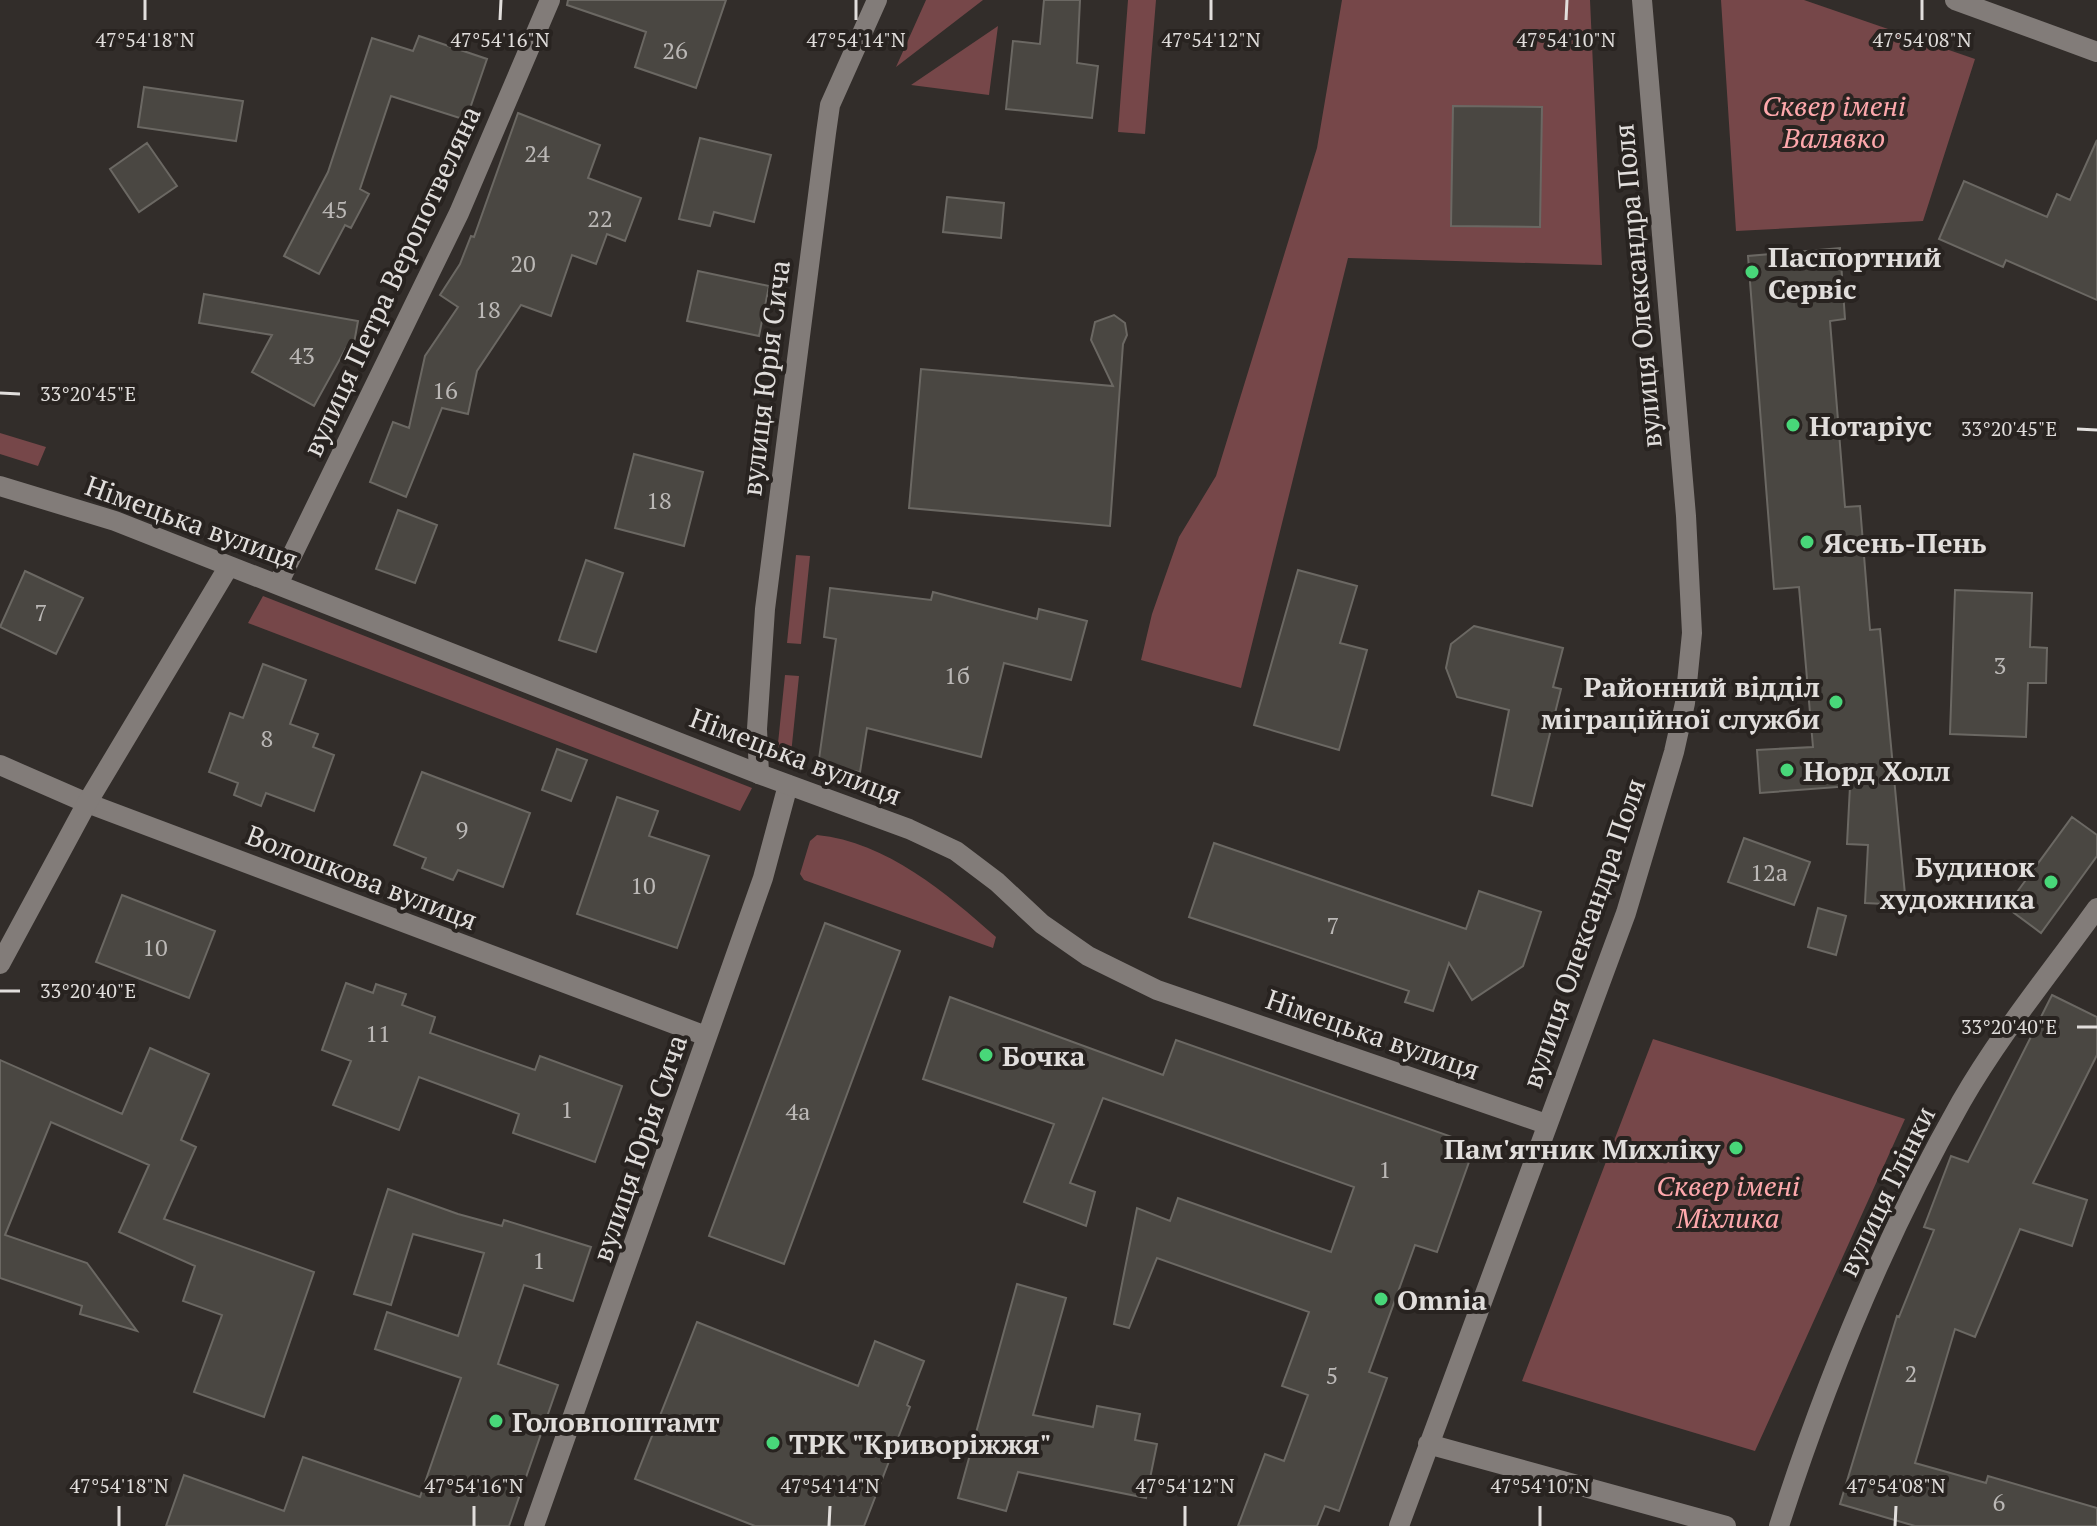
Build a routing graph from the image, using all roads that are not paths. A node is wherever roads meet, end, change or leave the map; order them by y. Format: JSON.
{"nodes":[{"id":1,"x":550,"y":0,"type":"edge"},
{"id":2,"x":877,"y":0,"type":"edge"},
{"id":3,"x":1642,"y":0,"type":"edge"},
{"id":4,"x":1955,"y":0,"type":"edge"},
{"id":5,"x":2097,"y":52,"type":"edge"},
{"id":6,"x":0,"y":486,"type":"edge"},
{"id":7,"x":229,"y":566,"type":"junction"},
{"id":8,"x":278,"y":584,"type":"junction"},
{"id":9,"x":0,"y":765,"type":"edge"},
{"id":10,"x":759,"y":774,"type":"junction"},
{"id":11,"x":788,"y":785,"type":"junction"},
{"id":12,"x":87,"y":803,"type":"junction"},
{"id":13,"x":2097,"y":908,"type":"edge"},
{"id":14,"x":0,"y":964,"type":"edge"},
{"id":15,"x":706,"y":1036,"type":"junction"},
{"id":16,"x":1546,"y":1124,"type":"junction"},
{"id":17,"x":1428,"y":1444,"type":"junction"},
{"id":18,"x":534,"y":1526,"type":"edge"},
{"id":19,"x":1399,"y":1526,"type":"edge"},
{"id":20,"x":1726,"y":1526,"type":"edge"},
{"id":21,"x":1779,"y":1526,"type":"edge"}],
"edges":[{"from":1,"to":8,"type":"street","name":"вулиця Петра Веропотвеляна"},
{"from":2,"to":10,"type":"street","name":"вулиця Юрія Сича"},
{"from":3,"to":16,"type":"street","name":"вулиця Олександра Поля"},
{"from":4,"to":5,"type":"street"},
{"from":6,"to":7,"type":"street","name":"Німецька вулиця"},
{"from":7,"to":8,"type":"street","name":"Німецька вулиця"},
{"from":7,"to":12,"type":"street"},
{"from":8,"to":10,"type":"street","name":"Німецька вулиця"},
{"from":9,"to":12,"type":"street","name":"Волошкова вулиця"},
{"from":10,"to":11,"type":"street","name":"Німецька вулиця"},
{"from":11,"to":15,"type":"street","name":"вулиця Юрія Сича"},
{"from":11,"to":16,"type":"street","name":"Німецька вулиця"},
{"from":12,"to":14,"type":"street"},
{"from":12,"to":15,"type":"street","name":"Волошкова вулиця"},
{"from":13,"to":21,"type":"street","name":"вулиця Глінки"},
{"from":15,"to":18,"type":"street","name":"вулиця Юрія Сича"},
{"from":16,"to":17,"type":"street","name":"вулиця Олександра Поля"},
{"from":17,"to":19,"type":"street","name":"вулиця Олександра Поля"},
{"from":17,"to":20,"type":"street"}]}
